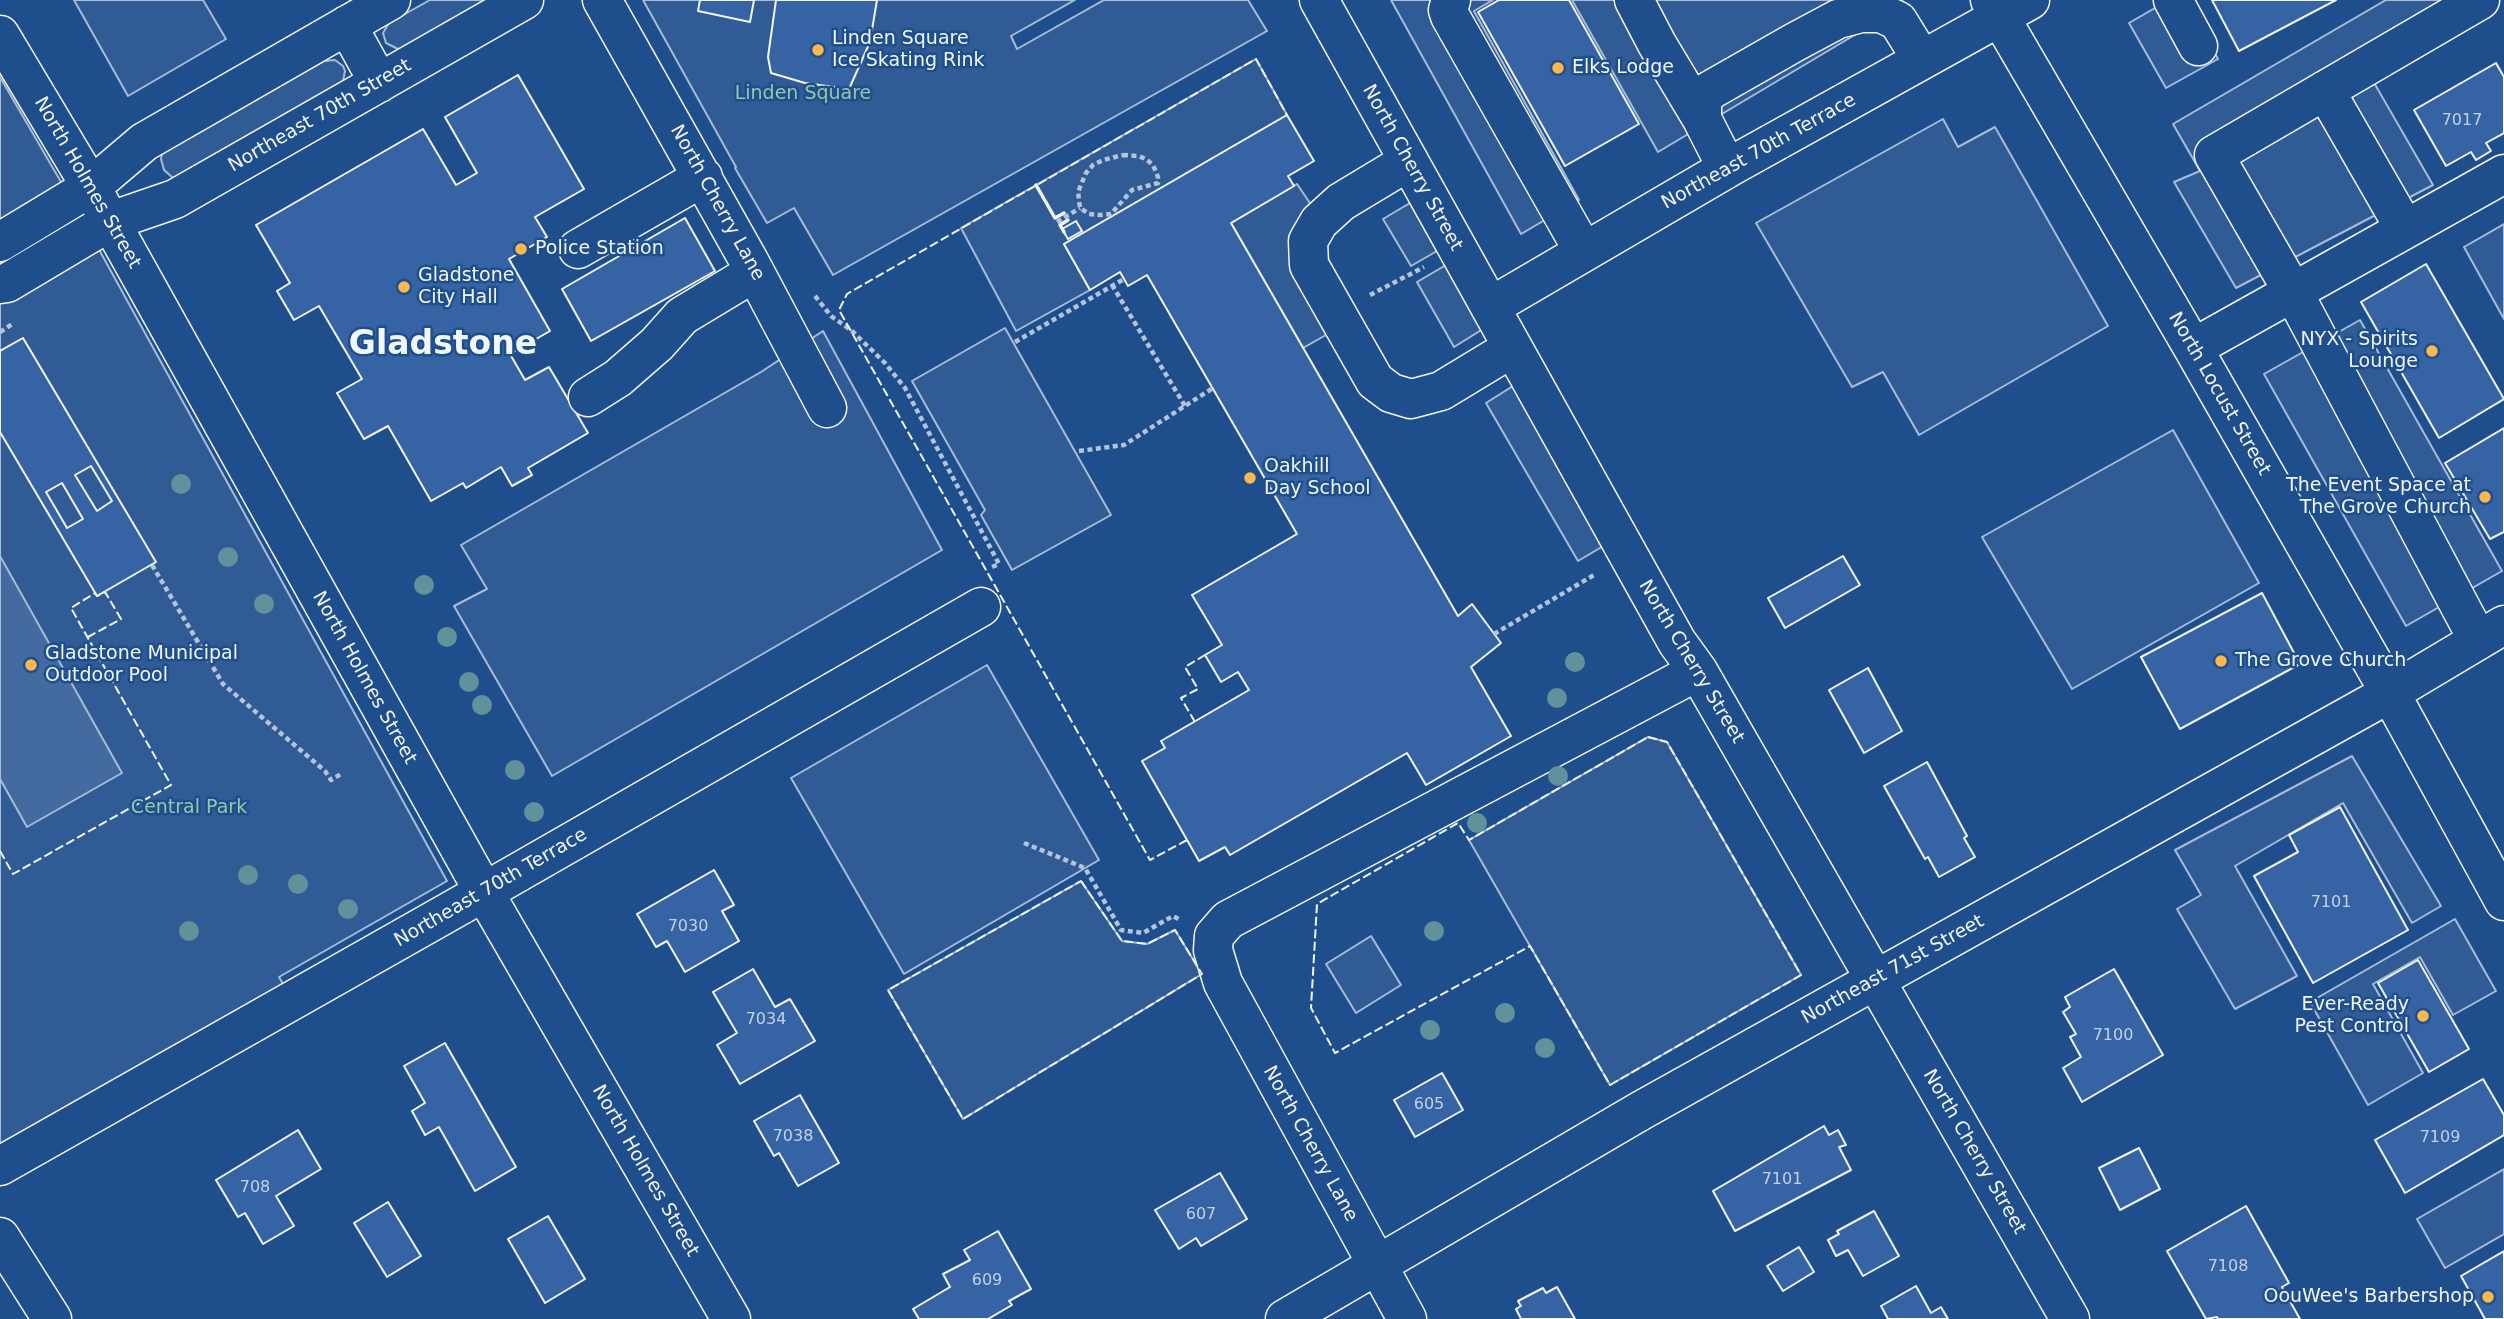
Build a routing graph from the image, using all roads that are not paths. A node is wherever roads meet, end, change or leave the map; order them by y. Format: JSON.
{"nodes":[{"id":1,"x":391,"y":0,"type":"edge"},
{"id":2,"x":524,"y":0,"type":"edge"},
{"id":3,"x":602,"y":0,"type":"edge"},
{"id":4,"x":1319,"y":0,"type":"edge"},
{"id":5,"x":1451,"y":0,"type":"edge"},
{"id":6,"x":1634,"y":0,"type":"edge"},
{"id":7,"x":2173,"y":0,"type":"edge"},
{"id":8,"x":2480,"y":0,"type":"edge"},
{"id":9,"x":2007,"y":6,"type":"edge"},
{"id":10,"x":346,"y":26,"type":"junction"},
{"id":11,"x":0,"y":35,"type":"edge"},
{"id":12,"x":2198,"y":47,"type":"dead end"},
{"id":13,"x":1922,"y":60,"type":"junction"},
{"id":14,"x":379,"y":83,"type":"junction"},
{"id":15,"x":2325,"y":90,"type":"junction"},
{"id":16,"x":1702,"y":119,"type":"junction"},
{"id":17,"x":1409,"y":162,"type":"junction"},
{"id":18,"x":1727,"y":168,"type":"junction"},
{"id":19,"x":2504,"y":174,"type":"edge"},
{"id":20,"x":703,"y":177,"type":"junction"},
{"id":21,"x":92,"y":187,"type":"junction"},
{"id":22,"x":111,"y":221,"type":"junction"},
{"id":23,"x":2405,"y":229,"type":"junction"},
{"id":24,"x":0,"y":242,"type":"edge"},
{"id":25,"x":578,"y":249,"type":"dead end"},
{"id":26,"x":1584,"y":252,"type":"junction"},
{"id":27,"x":755,"y":272,"type":"junction"},
{"id":28,"x":0,"y":284,"type":"edge"},
{"id":29,"x":2292,"y":292,"type":"junction"},
{"id":30,"x":1490,"y":307,"type":"junction"},
{"id":31,"x":1512,"y":348,"type":"junction"},
{"id":32,"x":2193,"y":348,"type":"junction"},
{"id":33,"x":588,"y":397,"type":"dead end"},
{"id":34,"x":827,"y":408,"type":"dead end"},
{"id":35,"x":981,"y":607,"type":"road end"},
{"id":36,"x":2491,"y":632,"type":"edge"},
{"id":37,"x":1698,"y":671,"type":"junction"},
{"id":38,"x":2390,"y":693,"type":"junction"},
{"id":39,"x":484,"y":892,"type":"junction"},
{"id":40,"x":2504,"y":901,"type":"edge"},
{"id":41,"x":1875,"y":981,"type":"junction"},
{"id":42,"x":0,"y":1166,"type":"edge"},
{"id":43,"x":0,"y":1237,"type":"edge"},
{"id":44,"x":1376,"y":1264,"type":"junction"},
{"id":45,"x":52,"y":1319,"type":"edge"},
{"id":46,"x":732,"y":1319,"type":"edge"},
{"id":47,"x":1285,"y":1319,"type":"edge"},
{"id":48,"x":1407,"y":1319,"type":"edge"},
{"id":49,"x":2070,"y":1319,"type":"edge"}],
"edges":[{"from":1,"to":10,"type":"street"},
{"from":2,"to":14,"type":"street","name":"Northeast 70th Street"},
{"from":3,"to":20,"type":"street","name":"North Cherry Lane"},
{"from":4,"to":17,"type":"street","name":"North Cherry Street"},
{"from":5,"to":26,"type":"street"},
{"from":6,"to":16,"type":"street"},
{"from":7,"to":12,"type":"street"},
{"from":8,"to":15,"type":"street"},
{"from":9,"to":13,"type":"street","name":"Northeast 70th Terrace"},
{"from":9,"to":32,"type":"street","name":"North Locust Street"},
{"from":10,"to":14,"type":"street"},
{"from":10,"to":21,"type":"street"},
{"from":11,"to":21,"type":"street","name":"North Holmes Street"},
{"from":13,"to":16,"type":"street"},
{"from":13,"to":18,"type":"street","name":"Northeast 70th Terrace"},
{"from":14,"to":22,"type":"street","name":"Northeast 70th Street"},
{"from":15,"to":23,"type":"street"},
{"from":15,"to":29,"type":"street"},
{"from":16,"to":18,"type":"street"},
{"from":17,"to":30,"type":"street","name":"North Cherry Street"},
{"from":17,"to":31,"type":"street"},
{"from":18,"to":26,"type":"street","name":"Northeast 70th Terrace"},
{"from":19,"to":23,"type":"street"},
{"from":20,"to":25,"type":"street"},
{"from":20,"to":27,"type":"street","name":"North Cherry Lane"},
{"from":21,"to":22,"type":"street","name":"North Holmes Street"},
{"from":21,"to":24,"type":"street"},
{"from":22,"to":28,"type":"street","name":"Northeast 70th Street"},
{"from":22,"to":39,"type":"street","name":"North Holmes Street"},
{"from":23,"to":29,"type":"street"},
{"from":26,"to":30,"type":"street","name":"Northeast 70th Terrace"},
{"from":27,"to":33,"type":"street"},
{"from":27,"to":34,"type":"street","name":"North Cherry Lane"},
{"from":29,"to":32,"type":"street"},
{"from":29,"to":36,"type":"street"},
{"from":30,"to":31,"type":"street","name":"North Cherry Street"},
{"from":31,"to":37,"type":"street","name":"North Cherry Street"},
{"from":32,"to":38,"type":"street","name":"North Locust Street"},
{"from":35,"to":39,"type":"street","name":"Northeast 70th Terrace"},
{"from":36,"to":38,"type":"street","name":"Northeast 71st Street"},
{"from":37,"to":41,"type":"street","name":"North Cherry Street"},
{"from":37,"to":44,"type":"street","name":"North Cherry Lane"},
{"from":38,"to":40,"type":"street","name":"North Locust Street"},
{"from":38,"to":41,"type":"street","name":"Northeast 71st Street"},
{"from":39,"to":42,"type":"street","name":"Northeast 70th Terrace"},
{"from":39,"to":46,"type":"street","name":"North Holmes Street"},
{"from":41,"to":44,"type":"street","name":"Northeast 71st Street"},
{"from":41,"to":49,"type":"street","name":"North Cherry Street"},
{"from":43,"to":45,"type":"street"},
{"from":44,"to":47,"type":"street","name":"Northeast 71st Street"},
{"from":44,"to":48,"type":"street","name":"North Cherry Lane"}]}
